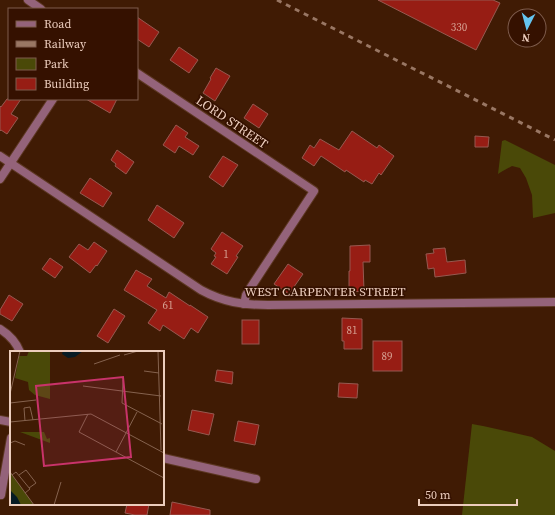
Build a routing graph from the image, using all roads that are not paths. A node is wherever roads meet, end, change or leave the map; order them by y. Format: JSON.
{"nodes":[{"id":1,"x":28,"y":0,"type":"edge"},
{"id":2,"x":40,"y":8,"type":"edge"},
{"id":3,"x":138,"y":74,"type":"edge"},
{"id":4,"x":52,"y":100,"type":"edge"},
{"id":5,"x":0,"y":156,"type":"edge"},
{"id":6,"x":11,"y":163,"type":"junction"},
{"id":7,"x":0,"y":180,"type":"edge"},
{"id":8,"x":555,"y":302,"type":"edge"},
{"id":9,"x":244,"y":304,"type":"junction"},
{"id":10,"x":0,"y":329,"type":"edge"},
{"id":11,"x":20,"y":351,"type":"edge"},
{"id":12,"x":0,"y":420,"type":"edge"},
{"id":13,"x":10,"y":422,"type":"edge"},
{"id":14,"x":10,"y":444,"type":"edge"},
{"id":15,"x":164,"y":458,"type":"edge"},
{"id":16,"x":256,"y":479,"type":"dead end"},
{"id":17,"x":1,"y":495,"type":"dead end"}],
"edges":[{"from":1,"to":2,"type":"street"},
{"from":3,"to":9,"type":"street","name":"LORD STREET"},
{"from":4,"to":6,"type":"street"},
{"from":5,"to":6,"type":"street","name":"WEST CARPENTER STREET"},
{"from":6,"to":7,"type":"street"},
{"from":6,"to":9,"type":"street","name":"WEST CARPENTER STREET"},
{"from":8,"to":9,"type":"street","name":"WEST CARPENTER STREET"},
{"from":10,"to":11,"type":"street"},
{"from":12,"to":13,"type":"street"},
{"from":14,"to":17,"type":"street"},
{"from":15,"to":16,"type":"street"}]}
